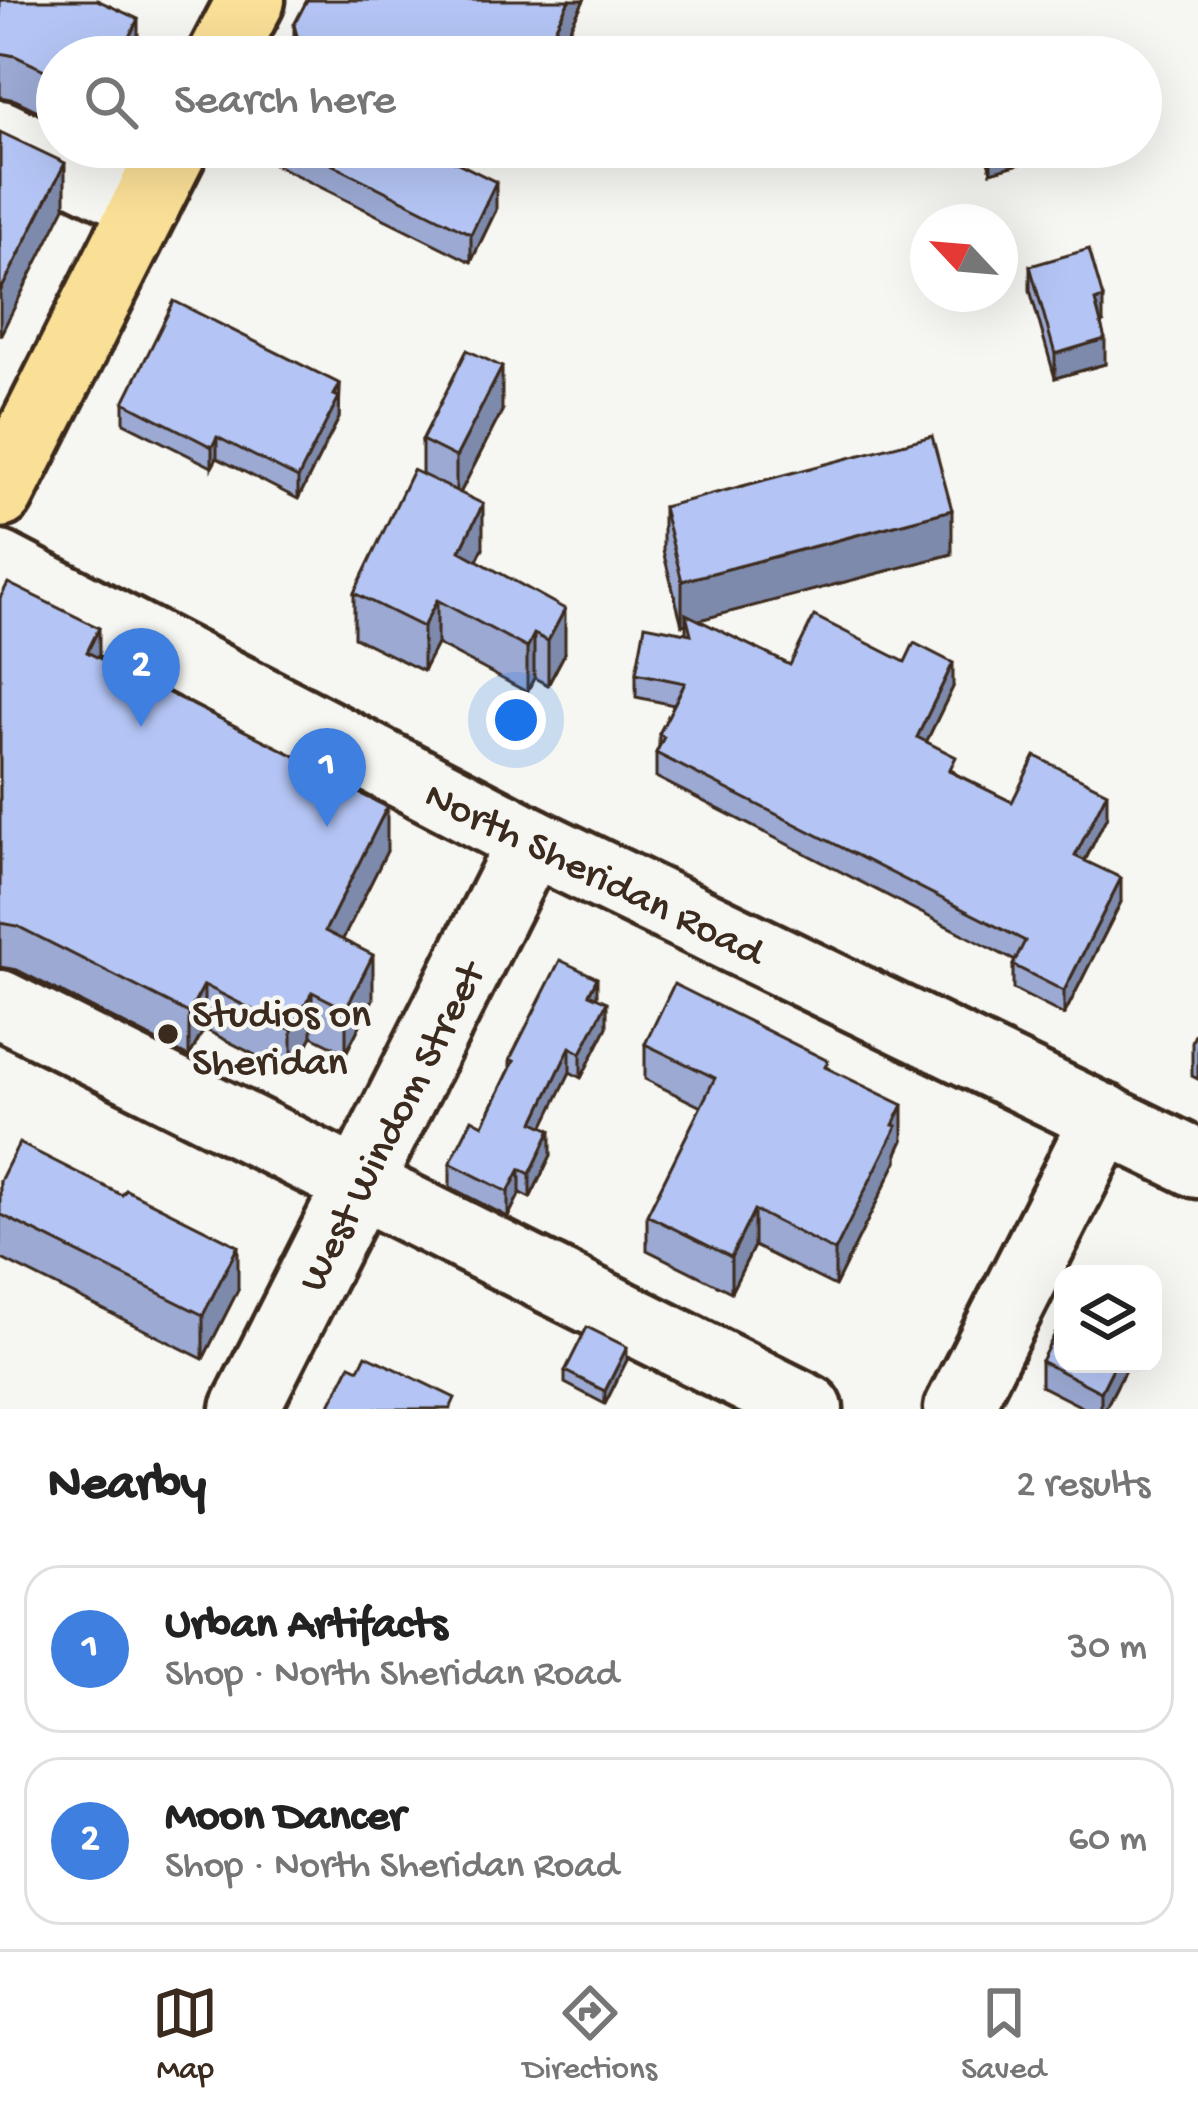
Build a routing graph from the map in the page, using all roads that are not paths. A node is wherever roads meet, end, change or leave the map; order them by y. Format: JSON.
{"nodes":[{"id":1,"x":250,"y":0,"type":"edge"},
{"id":2,"x":232,"y":36,"type":"edge"},
{"id":3,"x":0,"y":134,"type":"edge"},
{"id":4,"x":36,"y":152,"type":"edge"},
{"id":5,"x":70,"y":168,"type":"edge"},
{"id":6,"x":165,"y":168,"type":"edge"},
{"id":7,"x":146,"y":205,"type":"junction"},
{"id":8,"x":0,"y":494,"type":"edge"},
{"id":9,"x":0,"y":565,"type":"edge"},
{"id":10,"x":531,"y":841,"type":"junction"},
{"id":11,"x":0,"y":1004,"type":"edge"},
{"id":12,"x":1105,"y":1118,"type":"junction"},
{"id":13,"x":1198,"y":1164,"type":"edge"},
{"id":14,"x":357,"y":1186,"type":"junction"},
{"id":15,"x":245,"y":1409,"type":"edge"},
{"id":16,"x":809,"y":1409,"type":"edge"},
{"id":17,"x":958,"y":1409,"type":"edge"}],
"edges":[{"from":1,"to":2,"type":"main road"},
{"from":3,"to":4,"type":"street"},
{"from":5,"to":7,"type":"street"},
{"from":6,"to":7,"type":"main road"},
{"from":7,"to":8,"type":"main road"},
{"from":9,"to":10,"type":"street","name":"North Sheridan Road"},
{"from":10,"to":12,"type":"street","name":"North Sheridan Road"},
{"from":10,"to":14,"type":"street","name":"West Windom Street"},
{"from":11,"to":14,"type":"street"},
{"from":12,"to":13,"type":"street","name":"North Sheridan Road"},
{"from":12,"to":17,"type":"street"},
{"from":14,"to":15,"type":"street","name":"West Windom Street"},
{"from":14,"to":16,"type":"street"}]}
